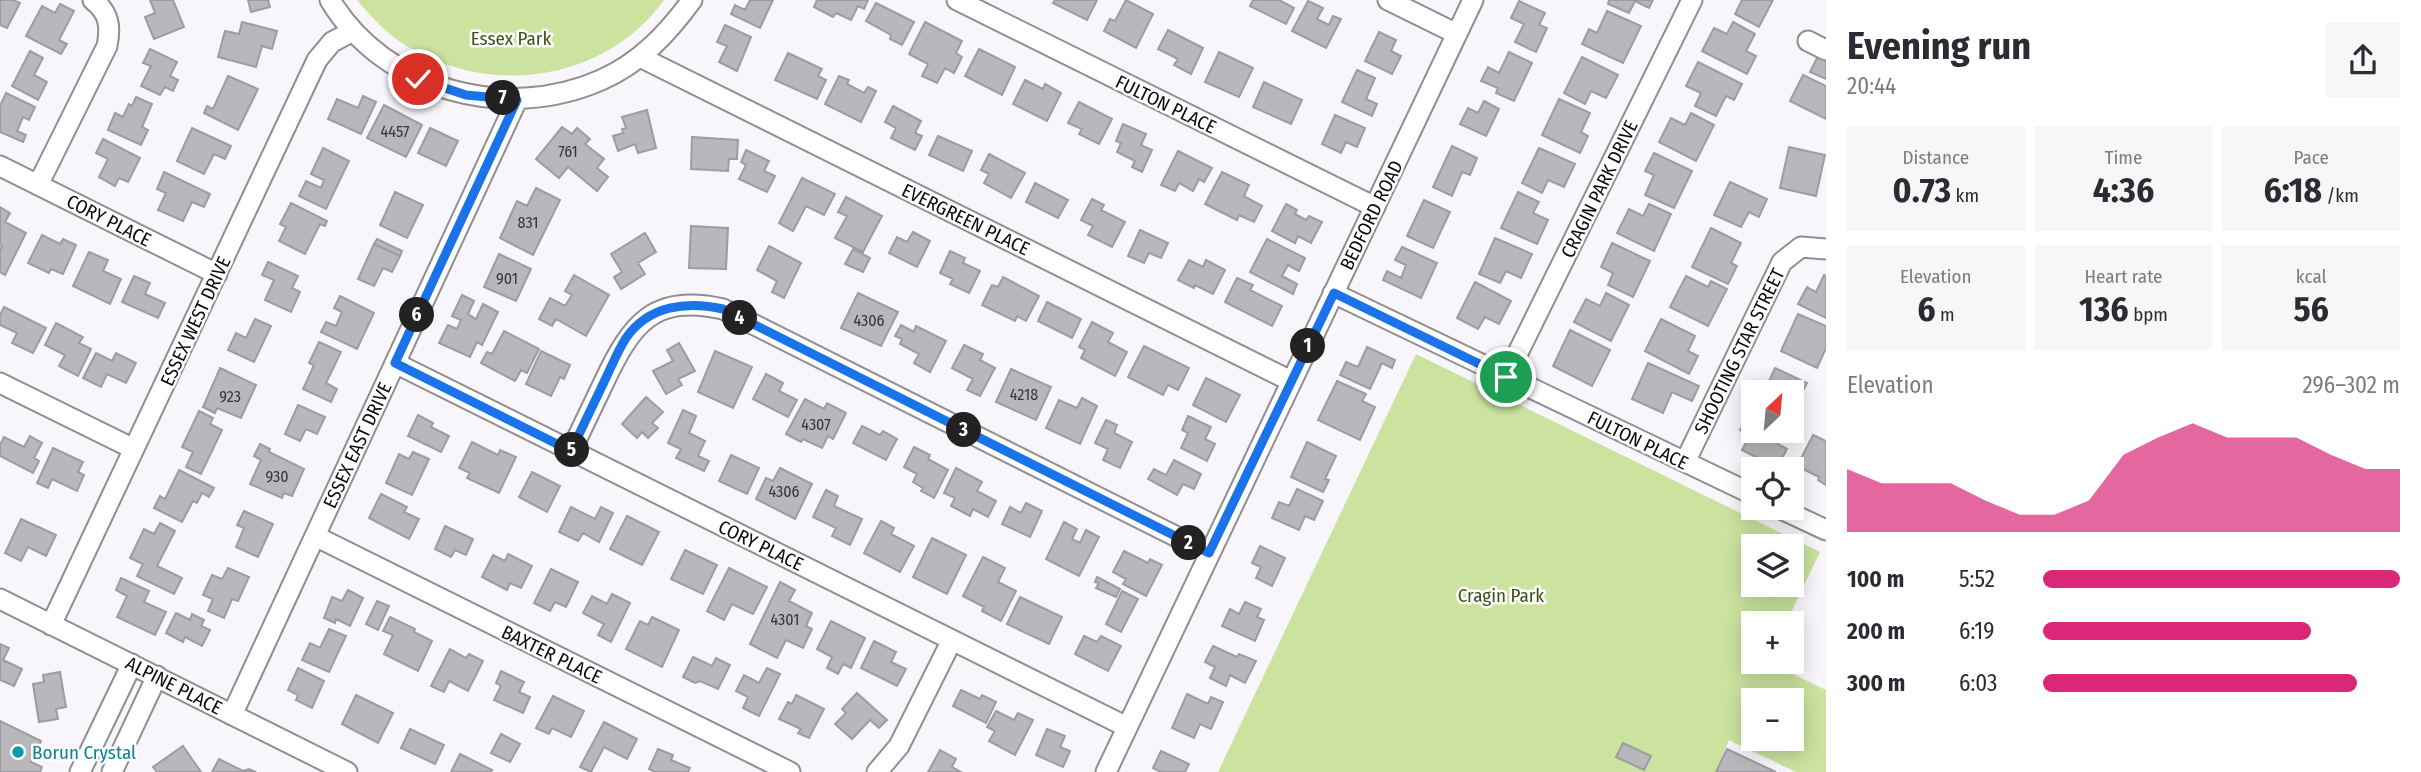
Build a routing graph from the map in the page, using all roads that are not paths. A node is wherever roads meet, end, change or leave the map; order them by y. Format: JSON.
{"nodes":[{"id":1,"x":93,"y":0,"type":"edge"},
{"id":2,"x":330,"y":0,"type":"edge"},
{"id":3,"x":692,"y":0,"type":"edge"},
{"id":4,"x":957,"y":0,"type":"edge"},
{"id":5,"x":1388,"y":0,"type":"edge"},
{"id":6,"x":1473,"y":0,"type":"edge"},
{"id":7,"x":1692,"y":0,"type":"edge"},
{"id":8,"x":353,"y":31,"type":"junction"},
{"id":9,"x":1457,"y":34,"type":"junction"},
{"id":10,"x":1808,"y":41,"type":"dead end"},
{"id":11,"x":1826,"y":50,"type":"edge"},
{"id":12,"x":640,"y":57,"type":"junction"},
{"id":13,"x":517,"y":100,"type":"junction"},
{"id":14,"x":0,"y":166,"type":"edge"},
{"id":15,"x":38,"y":185,"type":"junction"},
{"id":16,"x":1375,"y":207,"type":"junction"},
{"id":17,"x":1826,"y":249,"type":"edge"},
{"id":18,"x":217,"y":274,"type":"junction"},
{"id":19,"x":1334,"y":293,"type":"junction"},
{"id":20,"x":395,"y":363,"type":"junction"},
{"id":21,"x":1506,"y":377,"type":"junction"},
{"id":22,"x":1292,"y":381,"type":"junction"},
{"id":23,"x":0,"y":383,"type":"edge"},
{"id":24,"x":134,"y":449,"type":"junction"},
{"id":25,"x":571,"y":451,"type":"junction"},
{"id":26,"x":1685,"y":462,"type":"junction"},
{"id":27,"x":1741,"y":489,"type":"edge"},
{"id":28,"x":1804,"y":520,"type":"edge"},
{"id":29,"x":1826,"y":530,"type":"edge"},
{"id":30,"x":314,"y":536,"type":"junction"},
{"id":31,"x":1209,"y":553,"type":"junction"},
{"id":32,"x":0,"y":599,"type":"edge"},
{"id":33,"x":51,"y":625,"type":"junction"},
{"id":34,"x":952,"y":640,"type":"junction"},
{"id":35,"x":132,"y":664,"type":"junction"},
{"id":36,"x":158,"y":676,"type":"junction"},
{"id":37,"x":232,"y":715,"type":"junction"},
{"id":38,"x":1128,"y":727,"type":"junction"},
{"id":39,"x":80,"y":772,"type":"edge"},
{"id":40,"x":112,"y":772,"type":"edge"},
{"id":41,"x":347,"y":772,"type":"edge"},
{"id":42,"x":790,"y":772,"type":"edge"},
{"id":43,"x":877,"y":772,"type":"edge"},
{"id":44,"x":1106,"y":772,"type":"edge"}],
"edges":[{"from":1,"to":15,"type":"street"},
{"from":2,"to":8,"type":"street"},
{"from":3,"to":12,"type":"street"},
{"from":4,"to":16,"type":"street","name":"FULTON PLACE"},
{"from":5,"to":9,"type":"street"},
{"from":6,"to":9,"type":"street","name":"BEDFORD ROAD"},
{"from":7,"to":21,"type":"street","name":"CRAGIN PARK DRIVE"},
{"from":8,"to":13,"type":"street"},
{"from":8,"to":18,"type":"street","name":"ESSEX WEST DRIVE"},
{"from":9,"to":16,"type":"street","name":"BEDFORD ROAD"},
{"from":10,"to":11,"type":"street"},
{"from":12,"to":13,"type":"street"},
{"from":12,"to":22,"type":"street","name":"EVERGREEN PLACE"},
{"from":13,"to":20,"type":"street","name":"ESSEX EAST DRIVE"},
{"from":14,"to":15,"type":"street","name":"CORY PLACE"},
{"from":15,"to":18,"type":"street","name":"CORY PLACE"},
{"from":16,"to":19,"type":"street","name":"BEDFORD ROAD"},
{"from":17,"to":26,"type":"street","name":"SHOOTING STAR STREET"},
{"from":18,"to":24,"type":"street","name":"ESSEX WEST DRIVE"},
{"from":19,"to":21,"type":"street","name":"FULTON PLACE"},
{"from":19,"to":22,"type":"street","name":"BEDFORD ROAD"},
{"from":20,"to":25,"type":"street","name":"CORY PLACE"},
{"from":20,"to":30,"type":"street","name":"ESSEX EAST DRIVE"},
{"from":21,"to":26,"type":"street","name":"FULTON PLACE"},
{"from":22,"to":31,"type":"street","name":"BEDFORD ROAD"},
{"from":23,"to":24,"type":"street"},
{"from":24,"to":33,"type":"street","name":"ESSEX WEST DRIVE"},
{"from":25,"to":31,"type":"street"},
{"from":25,"to":34,"type":"street","name":"CORY PLACE"},
{"from":26,"to":27,"type":"street","name":"FULTON PLACE"},
{"from":28,"to":29,"type":"street"},
{"from":30,"to":37,"type":"street","name":"ESSEX EAST DRIVE"},
{"from":30,"to":42,"type":"street","name":"BAXTER PLACE"},
{"from":31,"to":38,"type":"street","name":"BEDFORD ROAD"},
{"from":32,"to":33,"type":"street","name":"ALPINE PLACE"},
{"from":33,"to":35,"type":"street","name":"ALPINE PLACE"},
{"from":34,"to":38,"type":"street","name":"CORY PLACE"},
{"from":34,"to":43,"type":"street"},
{"from":35,"to":36,"type":"street","name":"ALPINE PLACE"},
{"from":35,"to":39,"type":"street"},
{"from":36,"to":37,"type":"street","name":"ALPINE PLACE"},
{"from":36,"to":40,"type":"street"},
{"from":37,"to":41,"type":"street","name":"ALPINE PLACE"},
{"from":38,"to":44,"type":"street","name":"BEDFORD ROAD"}]}
